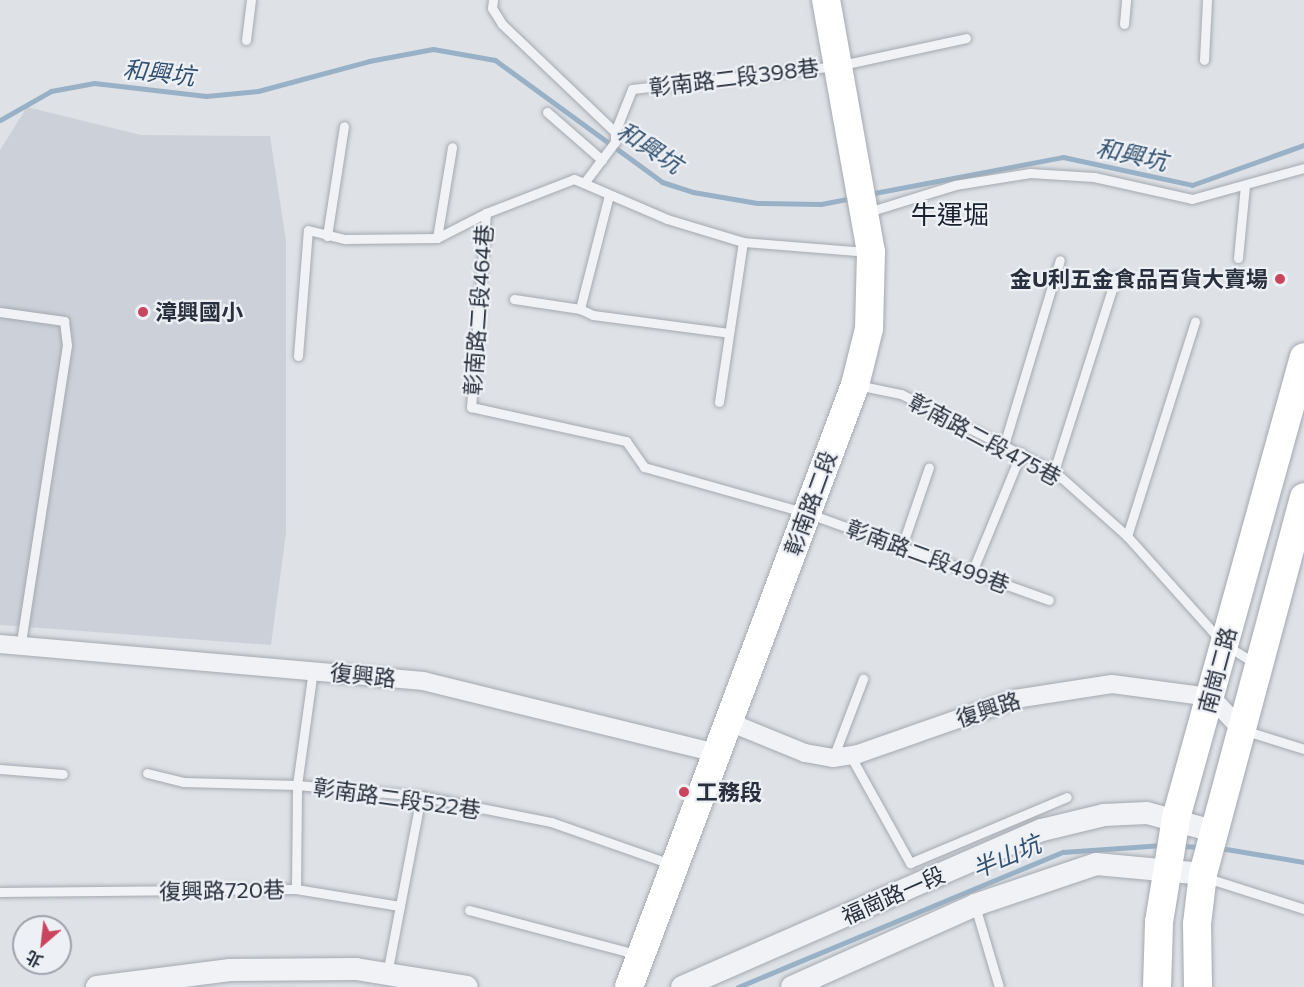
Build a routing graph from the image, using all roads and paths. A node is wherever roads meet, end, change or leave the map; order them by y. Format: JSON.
{"nodes":[{"id":1,"x":251,"y":0,"type":"edge"},
{"id":2,"x":493,"y":0,"type":"edge"},
{"id":3,"x":826,"y":0,"type":"edge"},
{"id":4,"x":1126,"y":0,"type":"edge"},
{"id":5,"x":1207,"y":0,"type":"edge"},
{"id":6,"x":1124,"y":24,"type":"dead end"},
{"id":7,"x":966,"y":38,"type":"dead end"},
{"id":8,"x":246,"y":40,"type":"dead end"},
{"id":9,"x":1204,"y":60,"type":"dead end"},
{"id":10,"x":837,"y":66,"type":"junction"},
{"id":11,"x":546,"y":112,"type":"dead end"},
{"id":12,"x":344,"y":126,"type":"dead end"},
{"id":13,"x":615,"y":137,"type":"junction"},
{"id":14,"x":452,"y":147,"type":"dead end"},
{"id":15,"x":602,"y":160,"type":"junction"},
{"id":16,"x":1304,"y":168,"type":"edge"},
{"id":17,"x":584,"y":183,"type":"junction"},
{"id":18,"x":1245,"y":184,"type":"junction"},
{"id":19,"x":609,"y":195,"type":"junction"},
{"id":20,"x":864,"y":201,"type":"junction"},
{"id":21,"x":486,"y":213,"type":"junction"},
{"id":22,"x":327,"y":236,"type":"junction"},
{"id":23,"x":437,"y":238,"type":"junction"},
{"id":24,"x":743,"y":242,"type":"junction"},
{"id":25,"x":871,"y":252,"type":"junction"},
{"id":26,"x":1238,"y":258,"type":"dead end"},
{"id":27,"x":1060,"y":261,"type":"dead end"},
{"id":28,"x":1116,"y":277,"type":"dead end"},
{"id":29,"x":514,"y":299,"type":"dead end"},
{"id":30,"x":580,"y":309,"type":"junction"},
{"id":31,"x":0,"y":312,"type":"edge"},
{"id":32,"x":1195,"y":322,"type":"dead end"},
{"id":33,"x":729,"y":333,"type":"junction"},
{"id":34,"x":298,"y":356,"type":"dead end"},
{"id":35,"x":1304,"y":357,"type":"edge"},
{"id":36,"x":855,"y":385,"type":"junction"},
{"id":37,"x":719,"y":402,"type":"dead end"},
{"id":38,"x":1004,"y":445,"type":"junction"},
{"id":39,"x":1021,"y":453,"type":"junction"},
{"id":40,"x":929,"y":467,"type":"dead end"},
{"id":41,"x":1054,"y":471,"type":"junction"},
{"id":42,"x":807,"y":513,"type":"junction"},
{"id":43,"x":1302,"y":514,"type":"edge"},
{"id":44,"x":1126,"y":536,"type":"junction"},
{"id":45,"x":902,"y":546,"type":"junction"},
{"id":46,"x":972,"y":572,"type":"junction"},
{"id":47,"x":1049,"y":600,"type":"dead end"},
{"id":48,"x":0,"y":644,"type":"edge"},
{"id":49,"x":1224,"y":644,"type":"junction"},
{"id":50,"x":20,"y":647,"type":"junction"},
{"id":51,"x":1258,"y":666,"type":"junction"},
{"id":52,"x":313,"y":670,"type":"junction"},
{"id":53,"x":862,"y":679,"type":"dead end"},
{"id":54,"x":1211,"y":697,"type":"junction"},
{"id":55,"x":729,"y":722,"type":"junction"},
{"id":56,"x":1242,"y":730,"type":"junction"},
{"id":57,"x":1304,"y":749,"type":"edge"},
{"id":58,"x":717,"y":753,"type":"junction"},
{"id":59,"x":842,"y":756,"type":"junction"},
{"id":60,"x":0,"y":769,"type":"edge"},
{"id":61,"x":147,"y":773,"type":"dead end"},
{"id":62,"x":63,"y":774,"type":"dead end"},
{"id":63,"x":297,"y":785,"type":"junction"},
{"id":64,"x":421,"y":796,"type":"junction"},
{"id":65,"x":1067,"y":797,"type":"dead end"},
{"id":66,"x":1176,"y":819,"type":"junction"},
{"id":67,"x":1213,"y":831,"type":"junction"},
{"id":68,"x":675,"y":866,"type":"junction"},
{"id":69,"x":1166,"y":869,"type":"junction"},
{"id":70,"x":1203,"y":874,"type":"junction"},
{"id":71,"x":296,"y":889,"type":"junction"},
{"id":72,"x":0,"y":892,"type":"edge"},
{"id":73,"x":975,"y":905,"type":"junction"},
{"id":74,"x":400,"y":906,"type":"junction"},
{"id":75,"x":1304,"y":909,"type":"edge"},
{"id":76,"x":469,"y":910,"type":"dead end"},
{"id":77,"x":641,"y":956,"type":"junction"},
{"id":78,"x":387,"y":974,"type":"junction"},
{"id":79,"x":97,"y":987,"type":"edge"},
{"id":80,"x":467,"y":987,"type":"edge"},
{"id":81,"x":629,"y":987,"type":"edge"},
{"id":82,"x":682,"y":987,"type":"edge"},
{"id":83,"x":792,"y":987,"type":"edge"},
{"id":84,"x":999,"y":987,"type":"edge"},
{"id":85,"x":1157,"y":987,"type":"edge"},
{"id":86,"x":1198,"y":987,"type":"edge"}],
"edges":[{"from":1,"to":8,"type":"lane"},
{"from":2,"to":13,"type":"lane"},
{"from":3,"to":10,"type":"main road","name":"彰南路二段"},
{"from":4,"to":6,"type":"lane"},
{"from":5,"to":9,"type":"lane"},
{"from":7,"to":10,"type":"lane"},
{"from":10,"to":13,"type":"lane","name":"彰南路二段398巷"},
{"from":10,"to":20,"type":"main road","name":"彰南路二段"},
{"from":11,"to":15,"type":"lane"},
{"from":12,"to":22,"type":"lane"},
{"from":13,"to":15,"type":"lane","name":"彰南路二段398巷"},
{"from":14,"to":23,"type":"lane"},
{"from":15,"to":17,"type":"lane","name":"彰南路二段398巷"},
{"from":16,"to":18,"type":"lane"},
{"from":17,"to":19,"type":"lane"},
{"from":17,"to":21,"type":"lane"},
{"from":18,"to":20,"type":"lane"},
{"from":18,"to":26,"type":"lane"},
{"from":19,"to":24,"type":"lane"},
{"from":19,"to":30,"type":"lane"},
{"from":20,"to":25,"type":"main road","name":"彰南路二段"},
{"from":21,"to":23,"type":"lane"},
{"from":21,"to":42,"type":"lane","name":"彰南路二段464巷"},
{"from":22,"to":23,"type":"lane"},
{"from":22,"to":34,"type":"lane"},
{"from":24,"to":25,"type":"lane"},
{"from":24,"to":33,"type":"lane"},
{"from":25,"to":36,"type":"main road","name":"彰南路二段"},
{"from":27,"to":38,"type":"lane"},
{"from":28,"to":41,"type":"lane"},
{"from":29,"to":30,"type":"lane"},
{"from":30,"to":33,"type":"lane"},
{"from":31,"to":50,"type":"lane"},
{"from":32,"to":44,"type":"lane"},
{"from":33,"to":37,"type":"lane"},
{"from":35,"to":49,"type":"main road","name":"南崗二路"},
{"from":36,"to":38,"type":"lane","name":"彰南路二段475巷"},
{"from":36,"to":42,"type":"main road","name":"彰南路二段"},
{"from":38,"to":39,"type":"lane","name":"彰南路二段475巷"},
{"from":39,"to":41,"type":"lane","name":"彰南路二段475巷"},
{"from":39,"to":46,"type":"lane"},
{"from":40,"to":45,"type":"lane"},
{"from":41,"to":44,"type":"lane","name":"彰南路二段475巷"},
{"from":42,"to":45,"type":"lane","name":"彰南路二段499巷"},
{"from":42,"to":55,"type":"main road","name":"彰南路二段"},
{"from":43,"to":51,"type":"main road","name":"南崗二路"},
{"from":44,"to":49,"type":"lane","name":"彰南路二段475巷"},
{"from":45,"to":46,"type":"lane","name":"彰南路二段499巷"},
{"from":46,"to":47,"type":"lane","name":"彰南路二段499巷"},
{"from":48,"to":50,"type":"street","name":"復興路"},
{"from":49,"to":51,"type":"lane","name":"彰南路二段475巷"},
{"from":49,"to":54,"type":"main road","name":"南崗二路"},
{"from":50,"to":52,"type":"street","name":"復興路"},
{"from":51,"to":56,"type":"main road","name":"南崗二路"},
{"from":52,"to":58,"type":"street","name":"復興路"},
{"from":52,"to":63,"type":"lane","name":"復興路720巷"},
{"from":53,"to":59,"type":"lane"},
{"from":54,"to":56,"type":"street"},
{"from":54,"to":59,"type":"street","name":"復興路"},
{"from":54,"to":66,"type":"main road","name":"南崗二路"},
{"from":55,"to":58,"type":"main road","name":"彰南路二段"},
{"from":55,"to":59,"type":"street","name":"復興路"},
{"from":56,"to":57,"type":"lane"},
{"from":56,"to":67,"type":"main road","name":"南崗二路"},
{"from":58,"to":68,"type":"main road","name":"彰南路二段"},
{"from":59,"to":65,"type":"lane"},
{"from":60,"to":62,"type":"lane"},
{"from":61,"to":63,"type":"lane","name":"彰南路二段522巷"},
{"from":63,"to":64,"type":"lane","name":"彰南路二段522巷"},
{"from":63,"to":71,"type":"lane","name":"復興路720巷"},
{"from":64,"to":68,"type":"lane","name":"彰南路二段522巷"},
{"from":64,"to":74,"type":"lane"},
{"from":66,"to":67,"type":"street","name":"福崗路一段"},
{"from":66,"to":69,"type":"main road","name":"南崗二路"},
{"from":66,"to":82,"type":"street","name":"福崗路一段"},
{"from":67,"to":70,"type":"main road","name":"南崗二路"},
{"from":68,"to":77,"type":"main road","name":"彰南路二段"},
{"from":69,"to":70,"type":"street","name":"福崗路一段"},
{"from":69,"to":73,"type":"street","name":"福崗路一段"},
{"from":69,"to":85,"type":"main road","name":"南崗二路"},
{"from":70,"to":75,"type":"lane"},
{"from":70,"to":86,"type":"main road","name":"南崗二路"},
{"from":71,"to":72,"type":"lane","name":"復興路720巷"},
{"from":71,"to":74,"type":"lane"},
{"from":73,"to":83,"type":"street","name":"福崗路一段"},
{"from":73,"to":84,"type":"lane"},
{"from":74,"to":78,"type":"lane"},
{"from":76,"to":77,"type":"lane"},
{"from":77,"to":81,"type":"main road","name":"彰南路二段"},
{"from":78,"to":79,"type":"street"},
{"from":78,"to":80,"type":"street"}]}
